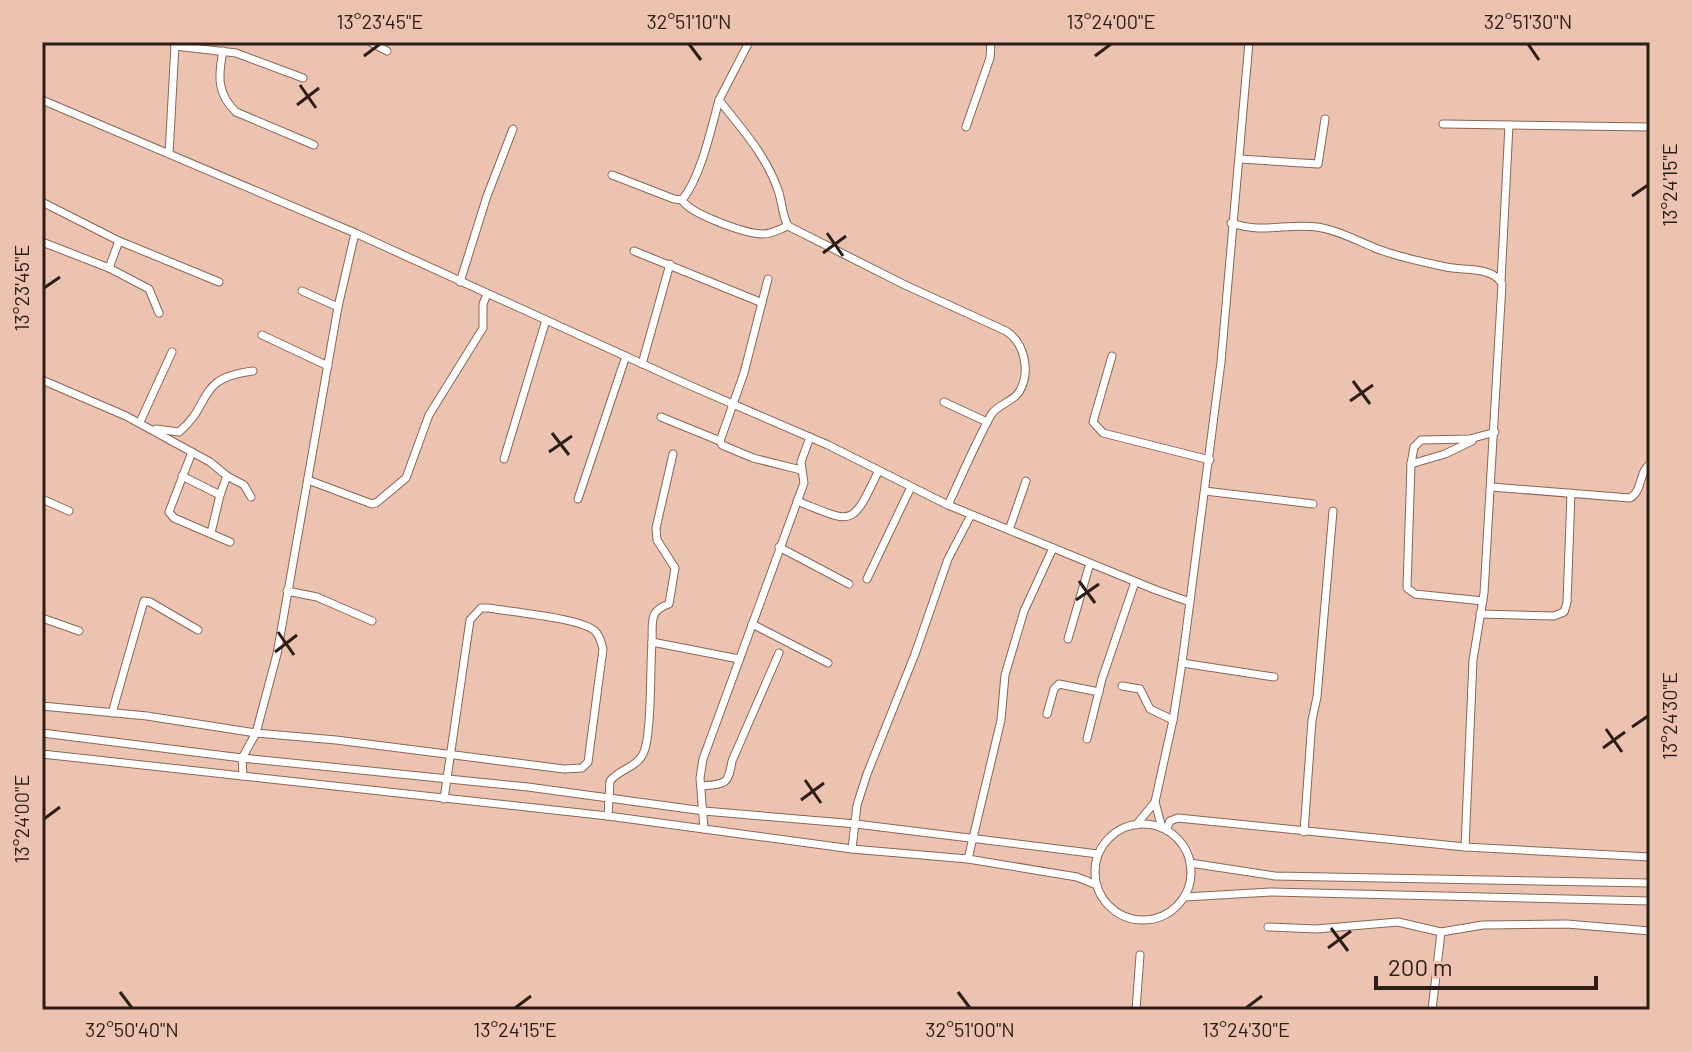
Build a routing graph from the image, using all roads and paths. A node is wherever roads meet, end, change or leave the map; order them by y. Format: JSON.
{"nodes":[{"id":1,"x":370,"y":42,"type":"edge"},
{"id":2,"x":749,"y":42,"type":"edge"},
{"id":3,"x":991,"y":42,"type":"edge"},
{"id":4,"x":1250,"y":43,"type":"edge"},
{"id":5,"x":175,"y":44,"type":"edge"},
{"id":6,"x":223,"y":51,"type":"junction"},
{"id":7,"x":387,"y":51,"type":"dead end"},
{"id":8,"x":303,"y":78,"type":"dead end"},
{"id":9,"x":42,"y":100,"type":"edge"},
{"id":10,"x":719,"y":100,"type":"junction"},
{"id":11,"x":1325,"y":119,"type":"dead end"},
{"id":12,"x":1443,"y":124,"type":"dead end"},
{"id":13,"x":1509,"y":125,"type":"junction"},
{"id":14,"x":966,"y":127,"type":"dead end"},
{"id":15,"x":1650,"y":127,"type":"edge"},
{"id":16,"x":513,"y":129,"type":"dead end"},
{"id":17,"x":314,"y":145,"type":"dead end"},
{"id":18,"x":169,"y":154,"type":"junction"},
{"id":19,"x":1240,"y":159,"type":"junction"},
{"id":20,"x":612,"y":175,"type":"dead end"},
{"id":21,"x":682,"y":200,"type":"junction"},
{"id":22,"x":42,"y":202,"type":"edge"},
{"id":23,"x":1231,"y":223,"type":"junction"},
{"id":24,"x":788,"y":226,"type":"junction"},
{"id":25,"x":355,"y":233,"type":"junction"},
{"id":26,"x":119,"y":241,"type":"junction"},
{"id":27,"x":42,"y":242,"type":"edge"},
{"id":28,"x":634,"y":251,"type":"dead end"},
{"id":29,"x":670,"y":264,"type":"junction"},
{"id":30,"x":109,"y":268,"type":"junction"},
{"id":31,"x":768,"y":279,"type":"dead end"},
{"id":32,"x":1501,"y":281,"type":"junction"},
{"id":33,"x":219,"y":282,"type":"dead end"},
{"id":34,"x":460,"y":282,"type":"junction"},
{"id":35,"x":302,"y":291,"type":"dead end"},
{"id":36,"x":487,"y":294,"type":"junction"},
{"id":37,"x":760,"y":302,"type":"junction"},
{"id":38,"x":338,"y":307,"type":"junction"},
{"id":39,"x":159,"y":313,"type":"dead end"},
{"id":40,"x":546,"y":320,"type":"junction"},
{"id":41,"x":262,"y":335,"type":"dead end"},
{"id":42,"x":172,"y":352,"type":"dead end"},
{"id":43,"x":626,"y":356,"type":"junction"},
{"id":44,"x":1112,"y":356,"type":"dead end"},
{"id":45,"x":642,"y":364,"type":"junction"},
{"id":46,"x":328,"y":366,"type":"junction"},
{"id":47,"x":253,"y":371,"type":"dead end"},
{"id":48,"x":42,"y":380,"type":"edge"},
{"id":49,"x":944,"y":402,"type":"dead end"},
{"id":50,"x":734,"y":405,"type":"junction"},
{"id":51,"x":661,"y":417,"type":"dead end"},
{"id":52,"x":140,"y":422,"type":"junction"},
{"id":53,"x":987,"y":422,"type":"junction"},
{"id":54,"x":150,"y":428,"type":"junction"},
{"id":55,"x":1495,"y":432,"type":"junction"},
{"id":56,"x":810,"y":437,"type":"junction"},
{"id":57,"x":1477,"y":437,"type":"junction"},
{"id":58,"x":720,"y":441,"type":"junction"},
{"id":59,"x":192,"y":452,"type":"junction"},
{"id":60,"x":673,"y":454,"type":"dead end"},
{"id":61,"x":504,"y":459,"type":"dead end"},
{"id":62,"x":1210,"y":460,"type":"junction"},
{"id":63,"x":1411,"y":464,"type":"junction"},
{"id":64,"x":1650,"y":464,"type":"edge"},
{"id":65,"x":801,"y":470,"type":"junction"},
{"id":66,"x":878,"y":472,"type":"junction"},
{"id":67,"x":182,"y":476,"type":"junction"},
{"id":68,"x":227,"y":476,"type":"junction"},
{"id":69,"x":308,"y":480,"type":"junction"},
{"id":70,"x":1026,"y":481,"type":"dead end"},
{"id":71,"x":911,"y":487,"type":"junction"},
{"id":72,"x":1491,"y":487,"type":"junction"},
{"id":73,"x":1205,"y":491,"type":"junction"},
{"id":74,"x":1571,"y":493,"type":"junction"},
{"id":75,"x":220,"y":495,"type":"junction"},
{"id":76,"x":251,"y":497,"type":"dead end"},
{"id":77,"x":42,"y":499,"type":"edge"},
{"id":78,"x":578,"y":499,"type":"dead end"},
{"id":79,"x":797,"y":501,"type":"junction"},
{"id":80,"x":1313,"y":504,"type":"dead end"},
{"id":81,"x":948,"y":505,"type":"junction"},
{"id":82,"x":69,"y":511,"type":"dead end"},
{"id":83,"x":1333,"y":511,"type":"dead end"},
{"id":84,"x":971,"y":515,"type":"junction"},
{"id":85,"x":1009,"y":530,"type":"junction"},
{"id":86,"x":211,"y":533,"type":"junction"},
{"id":87,"x":230,"y":542,"type":"dead end"},
{"id":88,"x":779,"y":547,"type":"junction"},
{"id":89,"x":1053,"y":548,"type":"junction"},
{"id":90,"x":1090,"y":563,"type":"junction"},
{"id":91,"x":867,"y":579,"type":"dead end"},
{"id":92,"x":1135,"y":582,"type":"junction"},
{"id":93,"x":849,"y":584,"type":"dead end"},
{"id":94,"x":287,"y":591,"type":"junction"},
{"id":95,"x":1483,"y":601,"type":"junction"},
{"id":96,"x":1190,"y":602,"type":"junction"},
{"id":97,"x":1480,"y":614,"type":"junction"},
{"id":98,"x":42,"y":618,"type":"edge"},
{"id":99,"x":372,"y":621,"type":"dead end"},
{"id":100,"x":752,"y":624,"type":"junction"},
{"id":101,"x":198,"y":630,"type":"dead end"},
{"id":102,"x":79,"y":631,"type":"dead end"},
{"id":103,"x":1068,"y":639,"type":"dead end"},
{"id":104,"x":652,"y":642,"type":"junction"},
{"id":105,"x":779,"y":653,"type":"dead end"},
{"id":106,"x":739,"y":659,"type":"junction"},
{"id":107,"x":828,"y":663,"type":"dead end"},
{"id":108,"x":1182,"y":663,"type":"junction"},
{"id":109,"x":1274,"y":677,"type":"dead end"},
{"id":110,"x":1122,"y":686,"type":"dead end"},
{"id":111,"x":1099,"y":692,"type":"junction"},
{"id":112,"x":42,"y":706,"type":"edge"},
{"id":113,"x":112,"y":713,"type":"junction"},
{"id":114,"x":1047,"y":714,"type":"dead end"},
{"id":115,"x":1173,"y":720,"type":"junction"},
{"id":116,"x":42,"y":733,"type":"edge"},
{"id":117,"x":256,"y":733,"type":"junction"},
{"id":118,"x":1087,"y":739,"type":"dead end"},
{"id":119,"x":42,"y":754,"type":"edge"},
{"id":120,"x":450,"y":755,"type":"junction"},
{"id":121,"x":242,"y":758,"type":"junction"},
{"id":122,"x":243,"y":776,"type":"junction"},
{"id":123,"x":448,"y":778,"type":"junction"},
{"id":124,"x":701,"y":786,"type":"junction"},
{"id":125,"x":609,"y":798,"type":"junction"},
{"id":126,"x":444,"y":799,"type":"junction"},
{"id":127,"x":1155,"y":802,"type":"junction"},
{"id":128,"x":704,"y":811,"type":"junction"},
{"id":129,"x":608,"y":816,"type":"junction"},
{"id":130,"x":856,"y":824,"type":"junction"},
{"id":131,"x":1136,"y":825,"type":"junction"},
{"id":132,"x":704,"y":829,"type":"junction"},
{"id":133,"x":1164,"y":829,"type":"junction"},
{"id":134,"x":1304,"y":832,"type":"junction"},
{"id":135,"x":972,"y":838,"type":"junction"},
{"id":136,"x":1465,"y":847,"type":"junction"},
{"id":137,"x":852,"y":849,"type":"junction"},
{"id":138,"x":1098,"y":854,"type":"junction"},
{"id":139,"x":1650,"y":857,"type":"edge"},
{"id":140,"x":968,"y":859,"type":"junction"},
{"id":141,"x":1190,"y":863,"type":"junction"},
{"id":142,"x":1650,"y":883,"type":"edge"},
{"id":143,"x":1097,"y":885,"type":"junction"},
{"id":144,"x":1185,"y":897,"type":"junction"},
{"id":145,"x":1650,"y":901,"type":"edge"},
{"id":146,"x":1268,"y":927,"type":"dead end"},
{"id":147,"x":1650,"y":931,"type":"edge"},
{"id":148,"x":1441,"y":932,"type":"junction"},
{"id":149,"x":1140,"y":955,"type":"dead end"},
{"id":150,"x":1136,"y":1010,"type":"edge"},
{"id":151,"x":1432,"y":1010,"type":"edge"}],
"edges":[{"from":1,"to":7,"type":"street"},
{"from":2,"to":10,"type":"street"},
{"from":3,"to":14,"type":"street"},
{"from":4,"to":19,"type":"street"},
{"from":5,"to":6,"type":"street"},
{"from":5,"to":18,"type":"street"},
{"from":6,"to":8,"type":"street"},
{"from":6,"to":17,"type":"street"},
{"from":9,"to":18,"type":"street"},
{"from":10,"to":21,"type":"street"},
{"from":10,"to":24,"type":"street"},
{"from":11,"to":19,"type":"street"},
{"from":12,"to":13,"type":"street"},
{"from":13,"to":15,"type":"street"},
{"from":13,"to":32,"type":"street"},
{"from":16,"to":34,"type":"street"},
{"from":18,"to":25,"type":"street"},
{"from":19,"to":23,"type":"street"},
{"from":20,"to":21,"type":"street"},
{"from":21,"to":24,"type":"street"},
{"from":22,"to":26,"type":"street"},
{"from":23,"to":32,"type":"street"},
{"from":23,"to":62,"type":"street"},
{"from":24,"to":53,"type":"street"},
{"from":25,"to":34,"type":"street"},
{"from":25,"to":38,"type":"street"},
{"from":26,"to":30,"type":"street"},
{"from":26,"to":33,"type":"street"},
{"from":27,"to":30,"type":"street"},
{"from":28,"to":29,"type":"street"},
{"from":29,"to":37,"type":"street"},
{"from":29,"to":45,"type":"street"},
{"from":30,"to":39,"type":"street"},
{"from":31,"to":37,"type":"street"},
{"from":32,"to":55,"type":"street"},
{"from":34,"to":36,"type":"street"},
{"from":35,"to":38,"type":"street"},
{"from":36,"to":40,"type":"street"},
{"from":36,"to":69,"type":"street"},
{"from":37,"to":50,"type":"street"},
{"from":38,"to":46,"type":"street"},
{"from":40,"to":43,"type":"street"},
{"from":40,"to":61,"type":"street"},
{"from":41,"to":46,"type":"street"},
{"from":42,"to":52,"type":"street"},
{"from":43,"to":45,"type":"street"},
{"from":43,"to":78,"type":"street"},
{"from":44,"to":62,"type":"street"},
{"from":45,"to":50,"type":"street"},
{"from":46,"to":69,"type":"street"},
{"from":47,"to":54,"type":"street"},
{"from":48,"to":52,"type":"street"},
{"from":49,"to":53,"type":"street"},
{"from":50,"to":56,"type":"street"},
{"from":50,"to":58,"type":"street"},
{"from":51,"to":58,"type":"street"},
{"from":52,"to":54,"type":"street"},
{"from":53,"to":81,"type":"street"},
{"from":54,"to":59,"type":"street"},
{"from":55,"to":57,"type":"street"},
{"from":55,"to":72,"type":"street"},
{"from":56,"to":65,"type":"street"},
{"from":56,"to":66,"type":"street"},
{"from":57,"to":63,"type":"street"},
{"from":57,"to":63,"type":"street"},
{"from":58,"to":65,"type":"street"},
{"from":59,"to":67,"type":"street"},
{"from":59,"to":68,"type":"street"},
{"from":60,"to":104,"type":"street"},
{"from":62,"to":73,"type":"street"},
{"from":63,"to":95,"type":"street"},
{"from":64,"to":74,"type":"street"},
{"from":65,"to":79,"type":"street"},
{"from":66,"to":71,"type":"street"},
{"from":66,"to":79,"type":"street"},
{"from":67,"to":75,"type":"street"},
{"from":67,"to":86,"type":"street"},
{"from":68,"to":75,"type":"street"},
{"from":68,"to":76,"type":"street"},
{"from":69,"to":94,"type":"street"},
{"from":70,"to":85,"type":"street"},
{"from":71,"to":81,"type":"street"},
{"from":71,"to":91,"type":"street"},
{"from":72,"to":74,"type":"street"},
{"from":72,"to":95,"type":"street"},
{"from":73,"to":80,"type":"street"},
{"from":73,"to":96,"type":"street"},
{"from":74,"to":97,"type":"street"},
{"from":75,"to":86,"type":"street"},
{"from":77,"to":82,"type":"street"},
{"from":79,"to":88,"type":"street"},
{"from":81,"to":84,"type":"street"},
{"from":83,"to":134,"type":"street"},
{"from":84,"to":85,"type":"street"},
{"from":84,"to":130,"type":"street"},
{"from":85,"to":89,"type":"street"},
{"from":86,"to":87,"type":"street"},
{"from":88,"to":93,"type":"street"},
{"from":88,"to":100,"type":"street"},
{"from":89,"to":90,"type":"street"},
{"from":89,"to":135,"type":"street"},
{"from":90,"to":92,"type":"street"},
{"from":90,"to":103,"type":"street"},
{"from":92,"to":96,"type":"street"},
{"from":92,"to":111,"type":"street"},
{"from":94,"to":99,"type":"street"},
{"from":94,"to":117,"type":"street"},
{"from":95,"to":97,"type":"street"},
{"from":96,"to":108,"type":"street"},
{"from":97,"to":136,"type":"street"},
{"from":98,"to":102,"type":"street"},
{"from":100,"to":106,"type":"street"},
{"from":100,"to":107,"type":"street"},
{"from":101,"to":113,"type":"street"},
{"from":104,"to":106,"type":"street"},
{"from":104,"to":125,"type":"street"},
{"from":105,"to":124,"type":"street"},
{"from":106,"to":124,"type":"street"},
{"from":108,"to":109,"type":"street"},
{"from":108,"to":115,"type":"street"},
{"from":110,"to":115,"type":"street"},
{"from":111,"to":114,"type":"street"},
{"from":111,"to":118,"type":"street"},
{"from":112,"to":113,"type":"street"},
{"from":113,"to":117,"type":"street"},
{"from":115,"to":127,"type":"street"},
{"from":116,"to":121,"type":"street"},
{"from":117,"to":120,"type":"street"},
{"from":117,"to":121,"type":"street"},
{"from":119,"to":122,"type":"street"},
{"from":120,"to":120,"type":"street"},
{"from":120,"to":123,"type":"street"},
{"from":121,"to":122,"type":"street"},
{"from":121,"to":123,"type":"street"},
{"from":122,"to":126,"type":"street"},
{"from":123,"to":125,"type":"street"},
{"from":123,"to":126,"type":"street"},
{"from":124,"to":128,"type":"street"},
{"from":125,"to":128,"type":"street"},
{"from":125,"to":129,"type":"street"},
{"from":126,"to":129,"type":"street"},
{"from":127,"to":131,"type":"street"},
{"from":127,"to":133,"type":"street"},
{"from":128,"to":130,"type":"street"},
{"from":128,"to":132,"type":"street"},
{"from":129,"to":132,"type":"street"},
{"from":130,"to":135,"type":"street"},
{"from":130,"to":137,"type":"street"},
{"from":131,"to":133,"type":"street"},
{"from":131,"to":138,"type":"street"},
{"from":132,"to":137,"type":"street"},
{"from":133,"to":134,"type":"street"},
{"from":133,"to":141,"type":"street"},
{"from":134,"to":136,"type":"street"},
{"from":135,"to":138,"type":"street"},
{"from":135,"to":140,"type":"street"},
{"from":136,"to":139,"type":"street"},
{"from":137,"to":140,"type":"street"},
{"from":138,"to":143,"type":"street"},
{"from":140,"to":143,"type":"street"},
{"from":141,"to":142,"type":"street"},
{"from":141,"to":144,"type":"street"},
{"from":143,"to":144,"type":"street"},
{"from":144,"to":145,"type":"street"},
{"from":146,"to":148,"type":"street"},
{"from":147,"to":148,"type":"street"},
{"from":148,"to":151,"type":"street"},
{"from":149,"to":150,"type":"street"}]}
